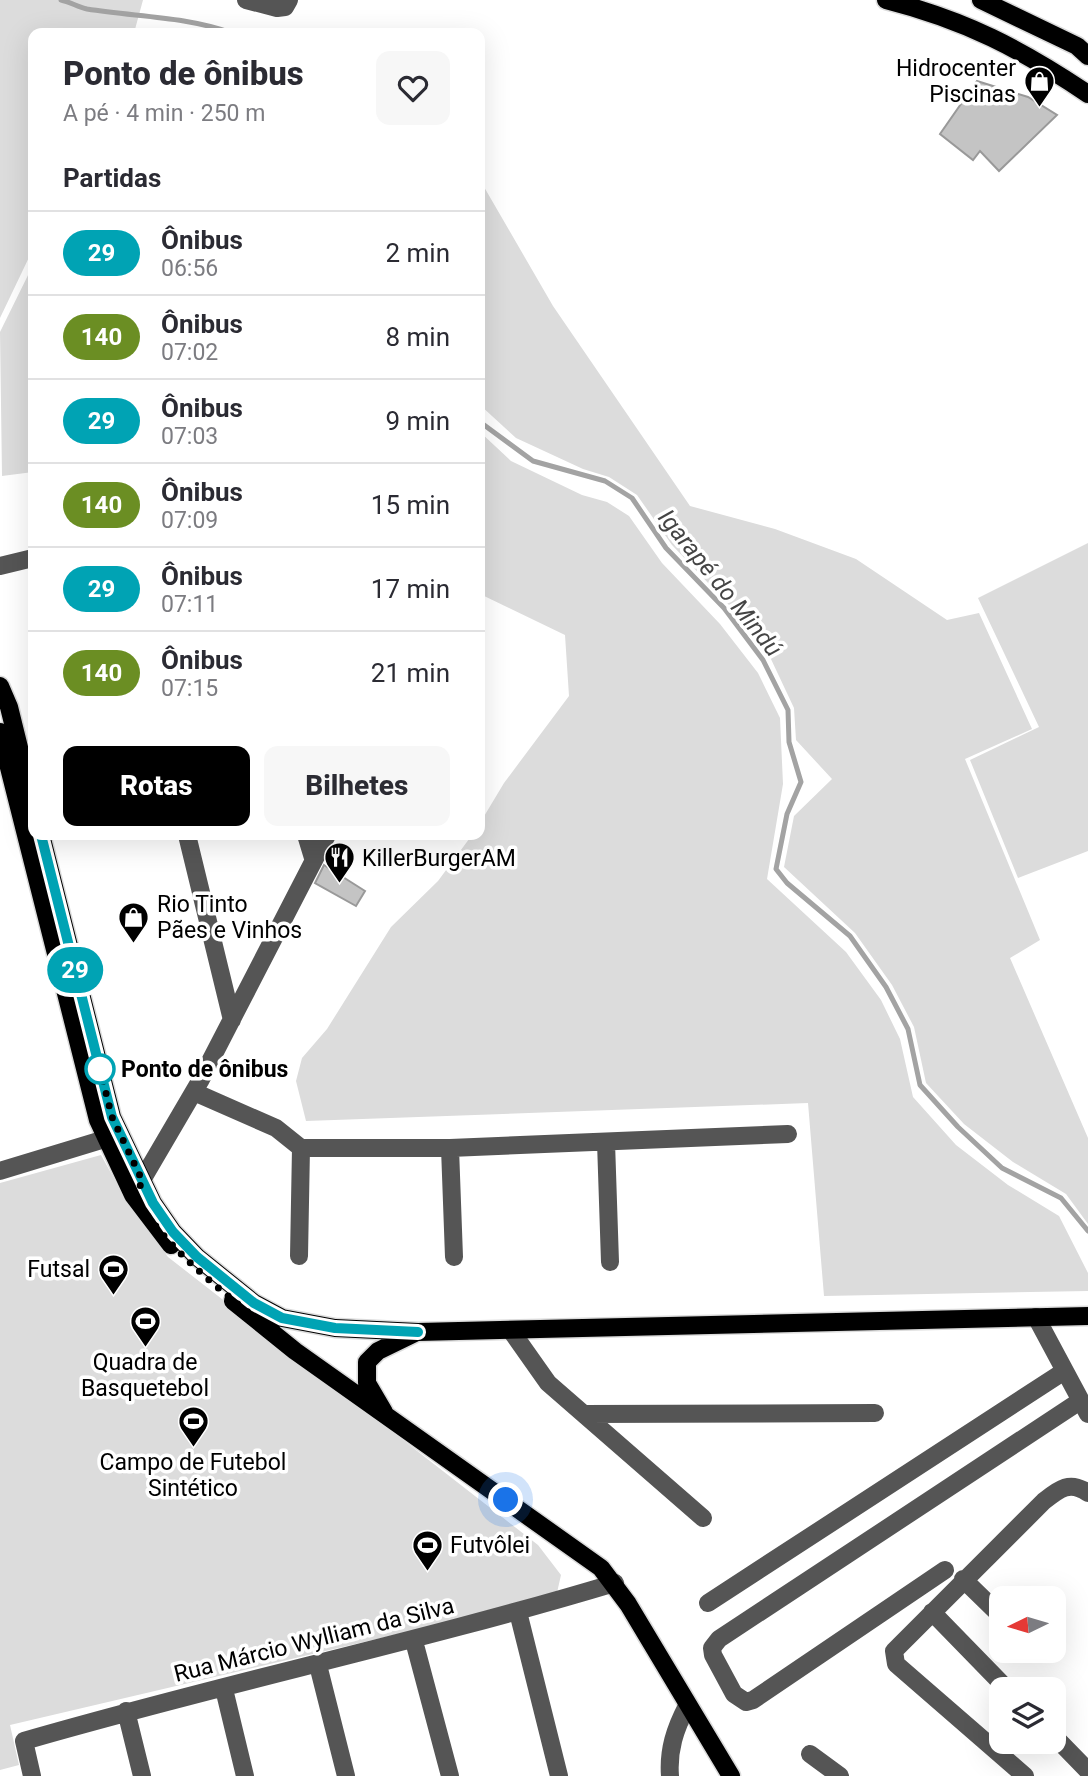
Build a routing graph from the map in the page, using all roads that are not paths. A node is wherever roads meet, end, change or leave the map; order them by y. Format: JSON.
{"nodes":[{"id":1,"x":246,"y":0,"type":"edge"},
{"id":2,"x":289,"y":0,"type":"edge"},
{"id":3,"x":886,"y":0,"type":"edge"},
{"id":4,"x":981,"y":0,"type":"edge"},
{"id":5,"x":1084,"y":47,"type":"edge"},
{"id":6,"x":1088,"y":94,"type":"edge"},
{"id":7,"x":28,"y":559,"type":"edge"},
{"id":8,"x":0,"y":566,"type":"edge"},
{"id":9,"x":0,"y":686,"type":"edge"},
{"id":10,"x":0,"y":732,"type":"edge"},
{"id":11,"x":28,"y":784,"type":"edge"},
{"id":12,"x":28,"y":834,"type":"edge"},
{"id":13,"x":30,"y":840,"type":"edge"},
{"id":14,"x":42,"y":840,"type":"edge"},
{"id":15,"x":188,"y":840,"type":"edge"},
{"id":16,"x":308,"y":840,"type":"edge"},
{"id":17,"x":324,"y":840,"type":"edge"},
{"id":18,"x":313,"y":858,"type":"junction"},
{"id":19,"x":232,"y":1020,"type":"junction"},
{"id":20,"x":194,"y":1093,"type":"junction"},
{"id":21,"x":788,"y":1134,"type":"dead end"},
{"id":22,"x":111,"y":1137,"type":"junction"},
{"id":23,"x":606,"y":1142,"type":"junction"},
{"id":24,"x":301,"y":1148,"type":"junction"},
{"id":25,"x":450,"y":1148,"type":"junction"},
{"id":26,"x":0,"y":1171,"type":"edge"},
{"id":27,"x":138,"y":1188,"type":"junction"},
{"id":28,"x":299,"y":1256,"type":"dead end"},
{"id":29,"x":454,"y":1257,"type":"dead end"},
{"id":30,"x":610,"y":1262,"type":"dead end"},
{"id":31,"x":1088,"y":1316,"type":"edge"},
{"id":32,"x":1035,"y":1317,"type":"junction"},
{"id":33,"x":418,"y":1332,"type":"junction"},
{"id":34,"x":512,"y":1332,"type":"junction"},
{"id":35,"x":1063,"y":1372,"type":"junction"},
{"id":36,"x":1084,"y":1407,"type":"edge"},
{"id":37,"x":875,"y":1413,"type":"dead end"},
{"id":38,"x":584,"y":1415,"type":"junction"},
{"id":39,"x":388,"y":1418,"type":"junction"},
{"id":40,"x":1088,"y":1493,"type":"edge"},
{"id":41,"x":703,"y":1518,"type":"dead end"},
{"id":42,"x":945,"y":1570,"type":"dead end"},
{"id":43,"x":963,"y":1580,"type":"junction"},
{"id":44,"x":615,"y":1583,"type":"junction"},
{"id":45,"x":708,"y":1603,"type":"dead end"},
{"id":46,"x":989,"y":1605,"type":"edge"},
{"id":47,"x":519,"y":1612,"type":"junction"},
{"id":48,"x":932,"y":1612,"type":"junction"},
{"id":49,"x":414,"y":1641,"type":"junction"},
{"id":50,"x":318,"y":1665,"type":"junction"},
{"id":51,"x":995,"y":1677,"type":"edge"},
{"id":52,"x":223,"y":1689,"type":"junction"},
{"id":53,"x":687,"y":1706,"type":"junction"},
{"id":54,"x":126,"y":1711,"type":"junction"},
{"id":55,"x":1066,"y":1749,"type":"edge"},
{"id":56,"x":810,"y":1754,"type":"dead end"},
{"id":57,"x":1083,"y":1768,"type":"edge"},
{"id":58,"x":32,"y":1776,"type":"edge"},
{"id":59,"x":142,"y":1776,"type":"edge"},
{"id":60,"x":245,"y":1776,"type":"edge"},
{"id":61,"x":346,"y":1776,"type":"edge"},
{"id":62,"x":450,"y":1776,"type":"edge"},
{"id":63,"x":559,"y":1776,"type":"edge"},
{"id":64,"x":670,"y":1776,"type":"edge"},
{"id":65,"x":731,"y":1776,"type":"edge"},
{"id":66,"x":840,"y":1776,"type":"edge"},
{"id":67,"x":1025,"y":1776,"type":"edge"}],
"edges":[{"from":1,"to":2,"type":"street"},
{"from":3,"to":6,"type":"main road"},
{"from":4,"to":5,"type":"main road"},
{"from":7,"to":8,"type":"street"},
{"from":9,"to":11,"type":"main road"},
{"from":10,"to":12,"type":"main road"},
{"from":13,"to":22,"type":"main road"},
{"from":14,"to":22,"type":"main road"},
{"from":15,"to":19,"type":"street"},
{"from":16,"to":18,"type":"street"},
{"from":17,"to":18,"type":"street"},
{"from":18,"to":19,"type":"street"},
{"from":19,"to":20,"type":"street"},
{"from":20,"to":24,"type":"street"},
{"from":20,"to":27,"type":"street"},
{"from":21,"to":23,"type":"street"},
{"from":22,"to":26,"type":"street"},
{"from":22,"to":27,"type":"main road"},
{"from":23,"to":25,"type":"street"},
{"from":23,"to":30,"type":"street"},
{"from":24,"to":25,"type":"street"},
{"from":24,"to":28,"type":"street"},
{"from":25,"to":29,"type":"street"},
{"from":27,"to":33,"type":"main road"},
{"from":27,"to":39,"type":"main road"},
{"from":31,"to":32,"type":"main road"},
{"from":32,"to":34,"type":"main road"},
{"from":32,"to":35,"type":"street"},
{"from":33,"to":34,"type":"main road"},
{"from":33,"to":39,"type":"main road"},
{"from":34,"to":38,"type":"street"},
{"from":35,"to":36,"type":"street"},
{"from":35,"to":45,"type":"street"},
{"from":36,"to":42,"type":"street"},
{"from":37,"to":38,"type":"street"},
{"from":38,"to":41,"type":"street"},
{"from":39,"to":44,"type":"main road"},
{"from":40,"to":43,"type":"street"},
{"from":43,"to":46,"type":"street"},
{"from":43,"to":48,"type":"street"},
{"from":44,"to":47,"type":"street","name":"Rua Márcio Wylliam da Silva"},
{"from":44,"to":53,"type":"main road"},
{"from":47,"to":49,"type":"street","name":"Rua Márcio Wylliam da Silva"},
{"from":47,"to":63,"type":"street"},
{"from":48,"to":51,"type":"street"},
{"from":48,"to":67,"type":"street"},
{"from":49,"to":50,"type":"street","name":"Rua Márcio Wylliam da Silva"},
{"from":49,"to":62,"type":"street"},
{"from":50,"to":52,"type":"street","name":"Rua Márcio Wylliam da Silva"},
{"from":50,"to":61,"type":"street"},
{"from":52,"to":54,"type":"street","name":"Rua Márcio Wylliam da Silva"},
{"from":52,"to":60,"type":"street"},
{"from":53,"to":64,"type":"street"},
{"from":53,"to":65,"type":"main road"},
{"from":54,"to":58,"type":"street","name":"Rua Márcio Wylliam da Silva"},
{"from":54,"to":59,"type":"street"},
{"from":55,"to":57,"type":"street"},
{"from":56,"to":66,"type":"street"}]}
